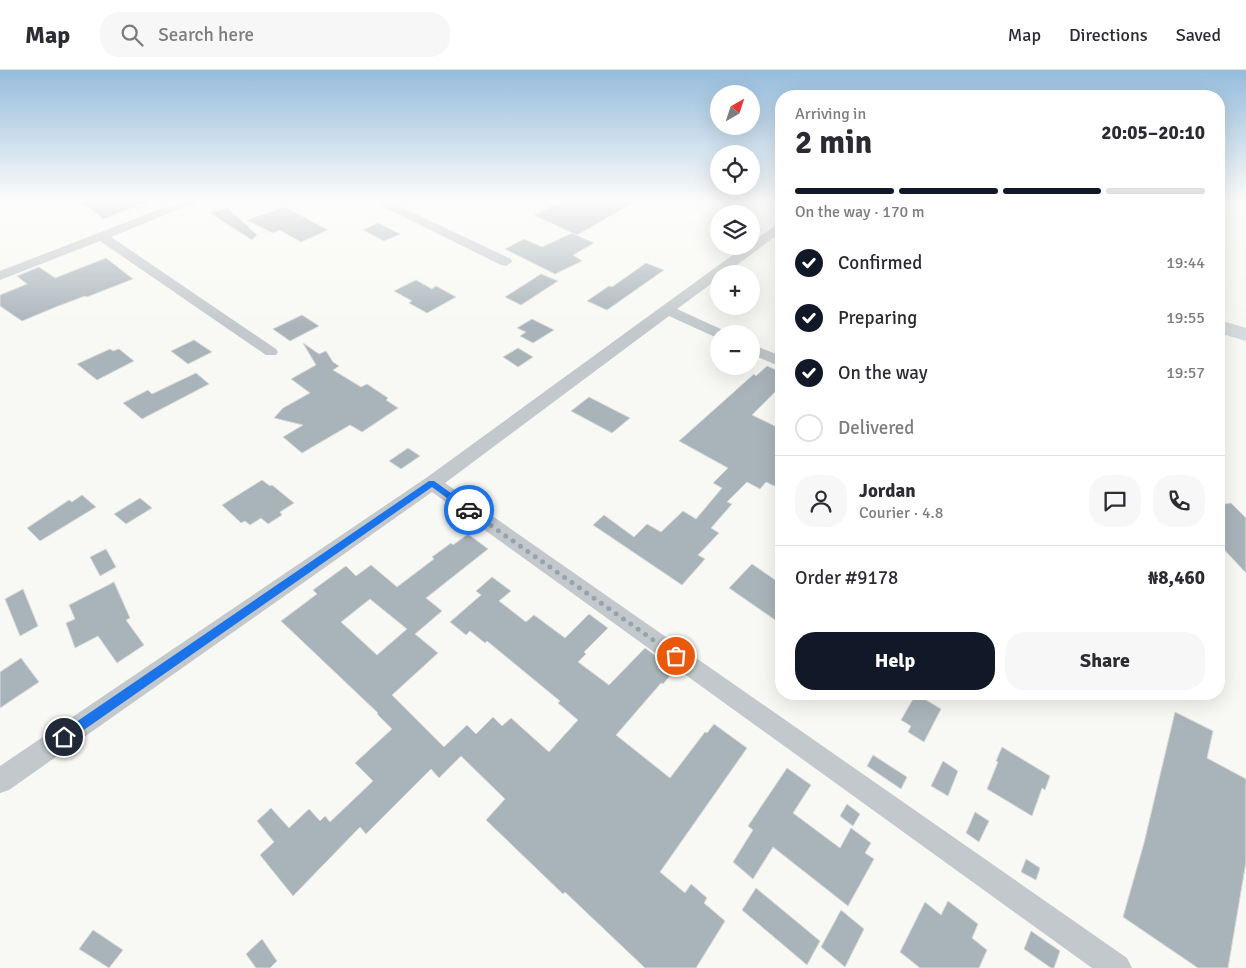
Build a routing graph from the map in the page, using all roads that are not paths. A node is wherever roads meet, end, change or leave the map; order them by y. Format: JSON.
{"nodes":[{"id":1,"x":86,"y":242,"type":"edge"},
{"id":2,"x":110,"y":242,"type":"edge"},
{"id":3,"x":464,"y":242,"type":"edge"},
{"id":4,"x":759,"y":242,"type":"edge"},
{"id":5,"x":506,"y":262,"type":"dead end"},
{"id":6,"x":0,"y":276,"type":"edge"},
{"id":7,"x":666,"y":310,"type":"junction"},
{"id":8,"x":1225,"y":328,"type":"edge"},
{"id":9,"x":710,"y":330,"type":"edge"},
{"id":10,"x":1246,"y":335,"type":"edge"},
{"id":11,"x":271,"y":352,"type":"dead end"},
{"id":12,"x":760,"y":352,"type":"edge"},
{"id":13,"x":775,"y":359,"type":"edge"},
{"id":14,"x":432,"y":484,"type":"junction"},
{"id":15,"x":0,"y":781,"type":"edge"},
{"id":16,"x":1117,"y":968,"type":"edge"}],
"edges":[{"from":1,"to":6,"type":"street"},
{"from":2,"to":11,"type":"street"},
{"from":3,"to":5,"type":"street"},
{"from":4,"to":7,"type":"street"},
{"from":7,"to":9,"type":"street"},
{"from":7,"to":14,"type":"street"},
{"from":8,"to":10,"type":"street"},
{"from":12,"to":13,"type":"street"},
{"from":14,"to":15,"type":"street"},
{"from":14,"to":16,"type":"street"}]}
